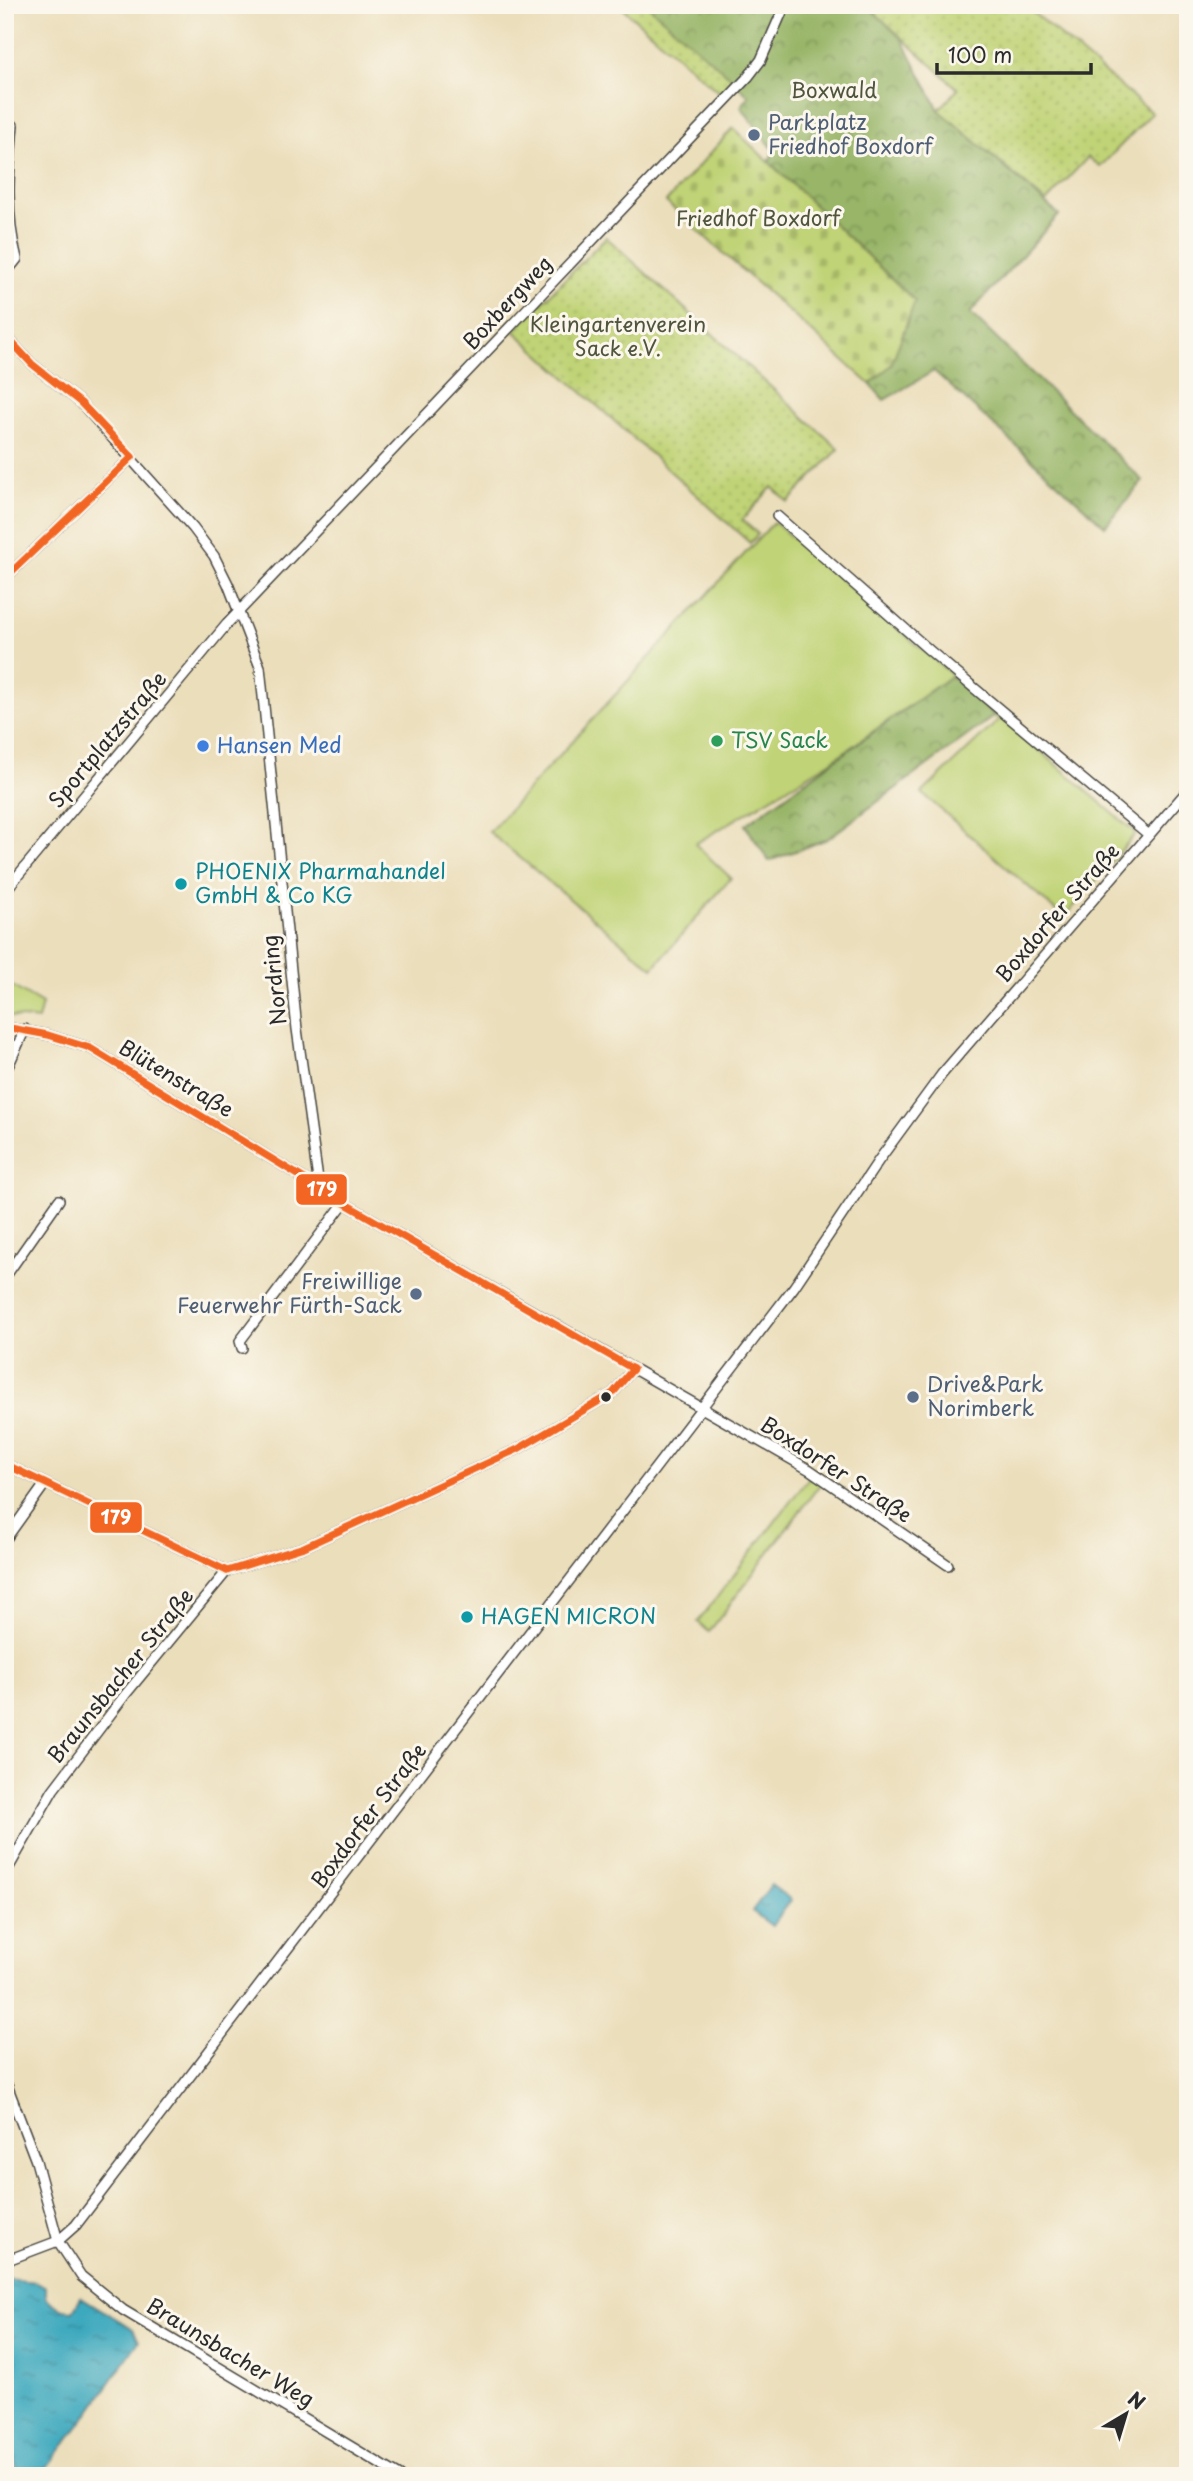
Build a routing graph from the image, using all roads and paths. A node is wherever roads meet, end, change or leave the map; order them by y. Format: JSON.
{"nodes":[{"id":1,"x":785,"y":5,"type":"edge"},
{"id":2,"x":5,"y":120,"type":"edge"},
{"id":3,"x":5,"y":274,"type":"edge"},
{"id":4,"x":5,"y":335,"type":"edge"},
{"id":5,"x":132,"y":457,"type":"junction"},
{"id":6,"x":777,"y":516,"type":"dead end"},
{"id":7,"x":5,"y":578,"type":"edge"},
{"id":8,"x":240,"y":614,"type":"junction"},
{"id":9,"x":1188,"y":790,"type":"edge"},
{"id":10,"x":1149,"y":835,"type":"junction"},
{"id":11,"x":6,"y":887,"type":"edge"},
{"id":12,"x":5,"y":1027,"type":"edge"},
{"id":13,"x":25,"y":1029,"type":"junction"},
{"id":14,"x":5,"y":1073,"type":"edge"},
{"id":15,"x":319,"y":1187,"type":"junction"},
{"id":16,"x":59,"y":1200,"type":"dead end"},
{"id":17,"x":344,"y":1203,"type":"junction"},
{"id":18,"x":5,"y":1277,"type":"edge"},
{"id":19,"x":242,"y":1348,"type":"dead end"},
{"id":20,"x":633,"y":1369,"type":"junction"},
{"id":21,"x":702,"y":1408,"type":"junction"},
{"id":22,"x":5,"y":1464,"type":"edge"},
{"id":23,"x":45,"y":1485,"type":"junction"},
{"id":24,"x":5,"y":1540,"type":"edge"},
{"id":25,"x":948,"y":1565,"type":"dead end"},
{"id":26,"x":227,"y":1571,"type":"junction"},
{"id":27,"x":5,"y":1874,"type":"edge"},
{"id":28,"x":5,"y":2080,"type":"edge"},
{"id":29,"x":58,"y":2241,"type":"junction"},
{"id":30,"x":5,"y":2261,"type":"edge"},
{"id":31,"x":400,"y":2476,"type":"edge"}],
"edges":[{"from":1,"to":8,"type":"street","name":"Boxbergweg"},
{"from":2,"to":3,"type":"street"},
{"from":4,"to":5,"type":"street","name":"Nordring"},
{"from":5,"to":7,"type":"street"},
{"from":5,"to":8,"type":"street","name":"Nordring"},
{"from":6,"to":10,"type":"street","name":"Boxdorfer Straße"},
{"from":8,"to":11,"type":"street","name":"Sportplatzstraße"},
{"from":8,"to":15,"type":"street","name":"Nordring"},
{"from":9,"to":10,"type":"street"},
{"from":10,"to":21,"type":"street","name":"Boxdorfer Straße"},
{"from":12,"to":13,"type":"street","name":"Blütenstraße"},
{"from":13,"to":14,"type":"street"},
{"from":13,"to":15,"type":"street","name":"Blütenstraße"},
{"from":15,"to":17,"type":"street"},
{"from":16,"to":18,"type":"street"},
{"from":17,"to":19,"type":"street"},
{"from":17,"to":20,"type":"street"},
{"from":20,"to":21,"type":"street"},
{"from":20,"to":26,"type":"street"},
{"from":21,"to":25,"type":"street","name":"Boxdorfer Straße"},
{"from":21,"to":29,"type":"street","name":"Boxdorfer Straße"},
{"from":22,"to":23,"type":"street"},
{"from":23,"to":24,"type":"street"},
{"from":23,"to":26,"type":"street"},
{"from":26,"to":27,"type":"street","name":"Braunsbacher Straße"},
{"from":28,"to":29,"type":"street"},
{"from":29,"to":30,"type":"street"},
{"from":29,"to":31,"type":"street","name":"Braunsbacher Weg"}]}
